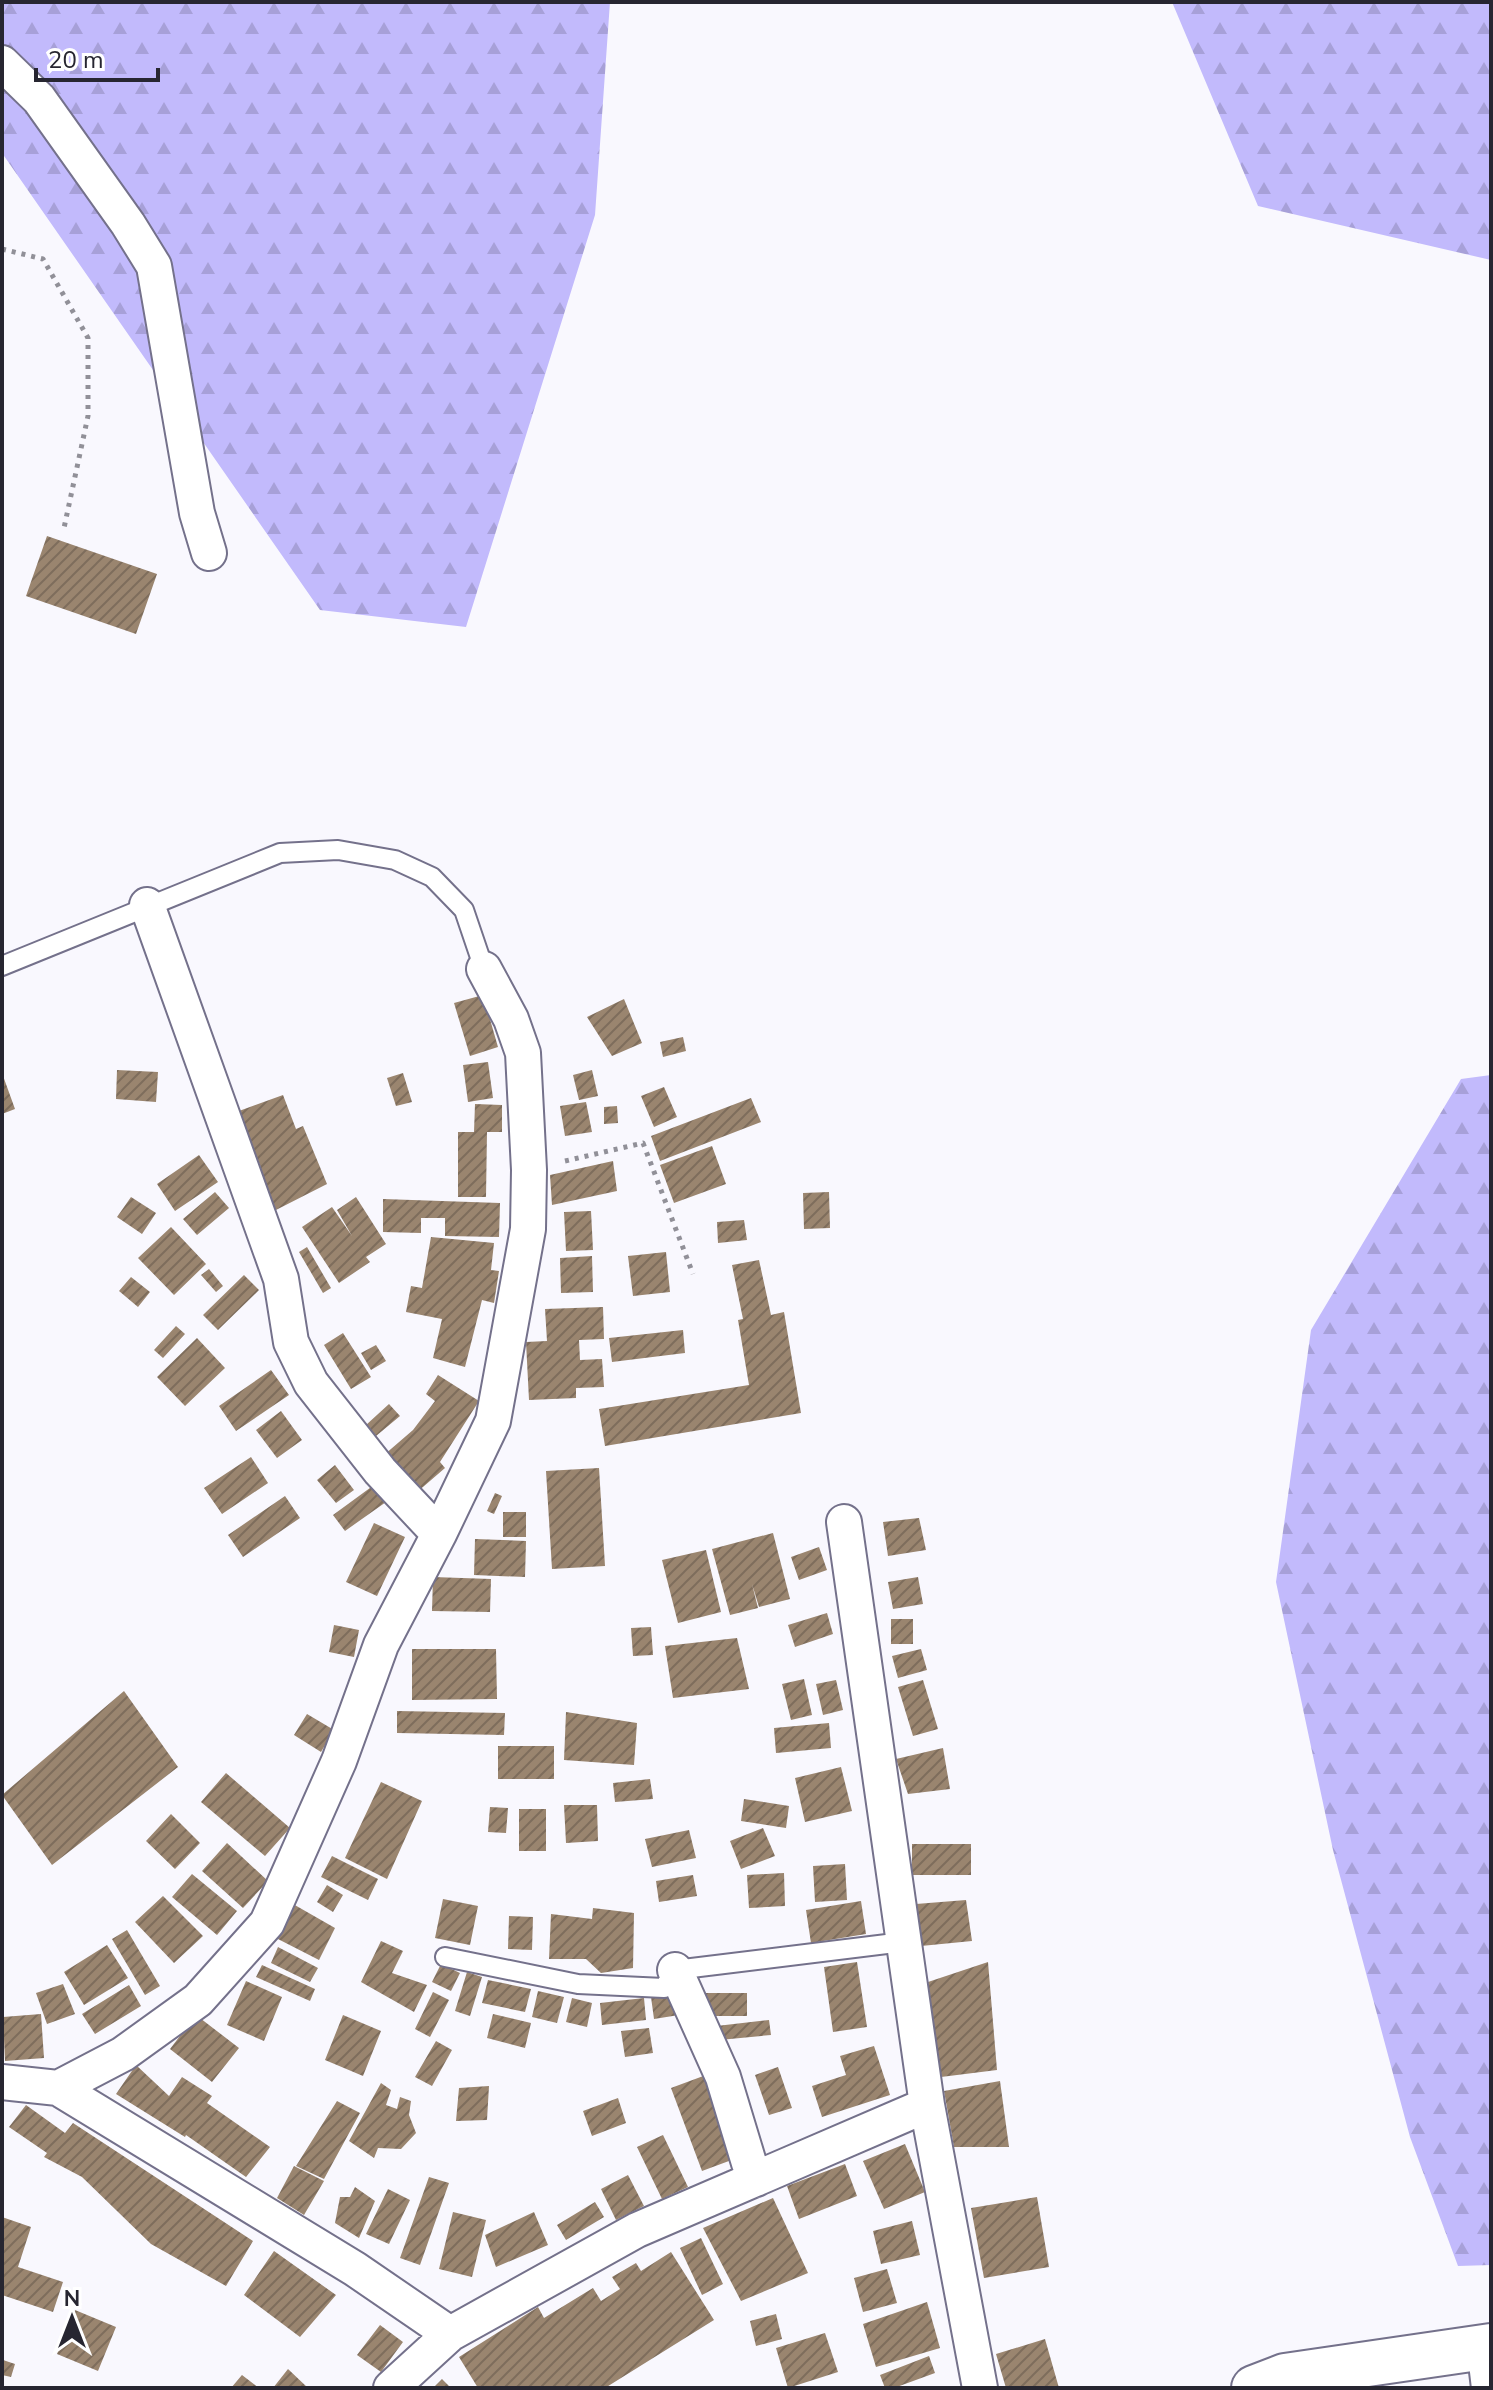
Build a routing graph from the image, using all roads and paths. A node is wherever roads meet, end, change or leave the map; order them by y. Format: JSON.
{"nodes":[{"id":1,"x":2,"y":63,"type":"edge"},
{"id":2,"x":2,"y":249,"type":"edge"},
{"id":3,"x":64,"y":528,"type":"dead end"},
{"id":4,"x":209,"y":553,"type":"dead end"},
{"id":5,"x":147,"y":905,"type":"junction"},
{"id":6,"x":2,"y":966,"type":"edge"},
{"id":7,"x":484,"y":969,"type":"joint"},
{"id":8,"x":529,"y":1170,"type":"junction"},
{"id":9,"x":693,"y":1274,"type":"dead end"},
{"id":10,"x":844,"y":1522,"type":"dead end"},
{"id":11,"x":439,"y":1534,"type":"junction"},
{"id":12,"x":903,"y":1942,"type":"junction"},
{"id":13,"x":445,"y":1957,"type":"dead end"},
{"id":14,"x":675,"y":1970,"type":"junction"},
{"id":15,"x":2,"y":2082,"type":"edge"},
{"id":16,"x":58,"y":2088,"type":"junction"},
{"id":17,"x":927,"y":2105,"type":"junction"},
{"id":18,"x":756,"y":2179,"type":"junction"},
{"id":19,"x":450,"y":2334,"type":"junction"},
{"id":20,"x":1488,"y":2360,"type":"edge"},
{"id":21,"x":391,"y":2388,"type":"edge"},
{"id":22,"x":980,"y":2388,"type":"edge"},
{"id":23,"x":1254,"y":2388,"type":"edge"}],
"edges":[{"from":1,"to":4,"type":"street"},
{"from":2,"to":3,"type":"path"},
{"from":5,"to":6,"type":"lane"},
{"from":5,"to":7,"type":"lane"},
{"from":5,"to":11,"type":"street"},
{"from":7,"to":8,"type":"street"},
{"from":8,"to":9,"type":"path"},
{"from":8,"to":11,"type":"street"},
{"from":10,"to":12,"type":"street"},
{"from":11,"to":16,"type":"street"},
{"from":12,"to":14,"type":"lane"},
{"from":12,"to":17,"type":"street"},
{"from":13,"to":14,"type":"lane"},
{"from":14,"to":18,"type":"street"},
{"from":15,"to":16,"type":"street"},
{"from":16,"to":19,"type":"street"},
{"from":17,"to":18,"type":"street"},
{"from":17,"to":22,"type":"street"},
{"from":18,"to":19,"type":"street"},
{"from":19,"to":21,"type":"street"},
{"from":20,"to":23,"type":"street"}]}
